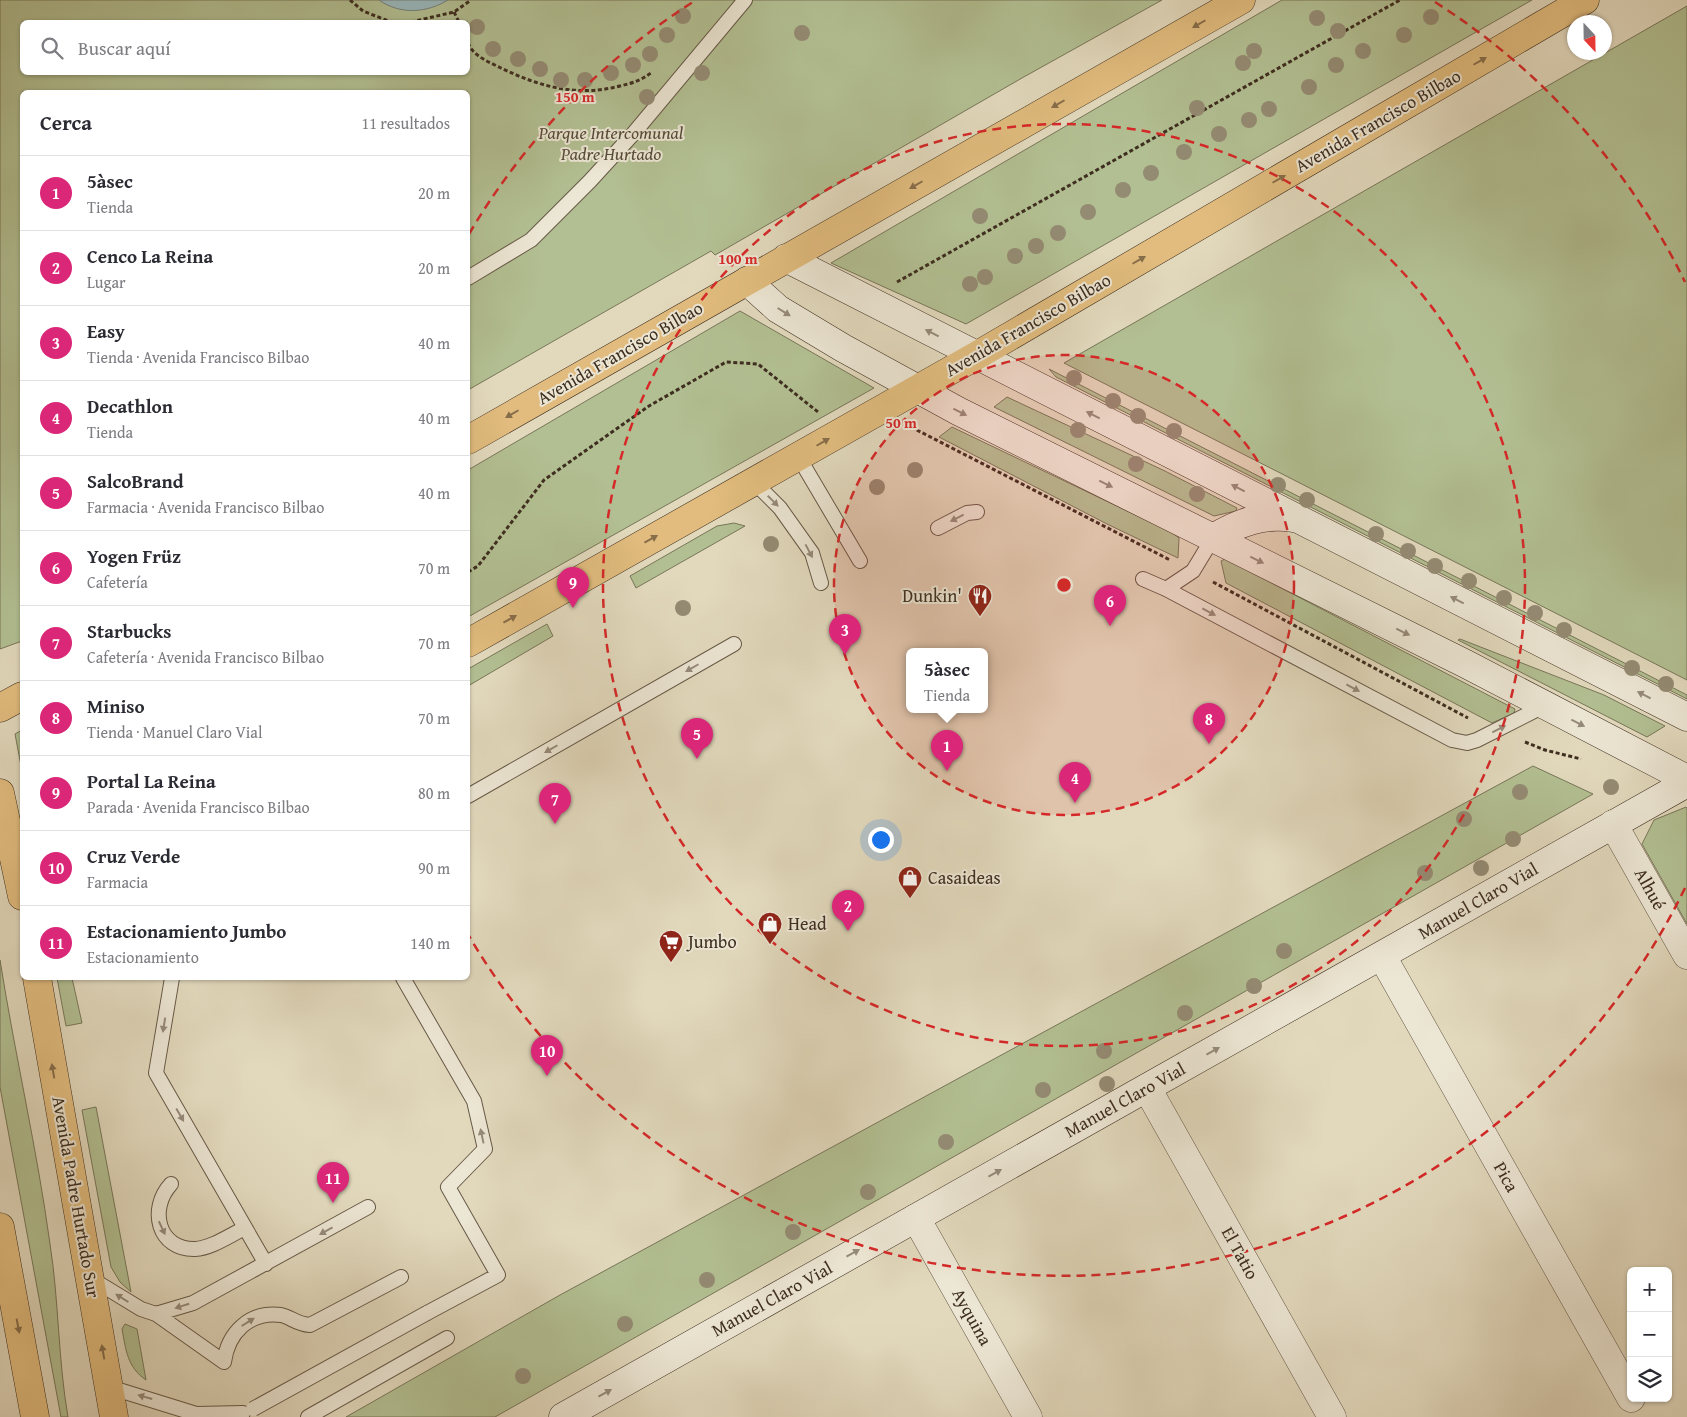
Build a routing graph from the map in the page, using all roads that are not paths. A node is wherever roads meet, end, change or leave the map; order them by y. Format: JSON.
{"nodes":[{"id":1,"x":745,"y":0,"type":"edge"},
{"id":2,"x":1241,"y":0,"type":"edge"},
{"id":3,"x":1585,"y":0,"type":"edge"},
{"id":4,"x":786,"y":258,"type":"junction"},
{"id":5,"x":470,"y":277,"type":"edge"},
{"id":6,"x":747,"y":281,"type":"junction"},
{"id":7,"x":976,"y":356,"type":"junction"},
{"id":8,"x":918,"y":388,"type":"junction"},
{"id":9,"x":470,"y":439,"type":"edge"},
{"id":10,"x":798,"y":456,"type":"junction"},
{"id":11,"x":753,"y":481,"type":"junction"},
{"id":12,"x":977,"y":512,"type":"dead end"},
{"id":13,"x":1297,"y":518,"type":"junction"},
{"id":14,"x":938,"y":528,"type":"dead end"},
{"id":15,"x":1214,"y":538,"type":"junction"},
{"id":16,"x":860,"y":561,"type":"dead end"},
{"id":17,"x":1142,"y":579,"type":"dead end"},
{"id":18,"x":821,"y":583,"type":"dead end"},
{"id":19,"x":1166,"y":589,"type":"junction"},
{"id":20,"x":470,"y":642,"type":"edge"},
{"id":21,"x":734,"y":644,"type":"dead end"},
{"id":22,"x":20,"y":697,"type":"edge"},
{"id":23,"x":1544,"y":706,"type":"junction"},
{"id":24,"x":0,"y":708,"type":"edge"},
{"id":25,"x":1687,"y":717,"type":"edge"},
{"id":26,"x":1687,"y":779,"type":"edge"},
{"id":27,"x":1687,"y":783,"type":"edge"},
{"id":28,"x":0,"y":793,"type":"edge"},
{"id":29,"x":470,"y":795,"type":"edge"},
{"id":30,"x":1613,"y":824,"type":"junction"},
{"id":31,"x":0,"y":881,"type":"edge"},
{"id":32,"x":20,"y":886,"type":"edge"},
{"id":33,"x":20,"y":894,"type":"edge"},
{"id":34,"x":1687,"y":955,"type":"edge"},
{"id":35,"x":1382,"y":956,"type":"junction"},
{"id":36,"x":37,"y":980,"type":"edge"},
{"id":37,"x":172,"y":980,"type":"edge"},
{"id":38,"x":404,"y":980,"type":"edge"},
{"id":39,"x":1147,"y":1088,"type":"junction"},
{"id":40,"x":171,"y":1184,"type":"dead end"},
{"id":41,"x":368,"y":1207,"type":"dead end"},
{"id":42,"x":916,"y":1218,"type":"junction"},
{"id":43,"x":0,"y":1227,"type":"edge"},
{"id":44,"x":245,"y":1228,"type":"junction"},
{"id":45,"x":266,"y":1264,"type":"junction"},
{"id":46,"x":401,"y":1277,"type":"dead end"},
{"id":47,"x":90,"y":1278,"type":"junction"},
{"id":48,"x":156,"y":1314,"type":"junction"},
{"id":49,"x":447,"y":1338,"type":"dead end"},
{"id":50,"x":109,"y":1387,"type":"junction"},
{"id":51,"x":1627,"y":1391,"type":"edge"},
{"id":52,"x":1633,"y":1402,"type":"edge"},
{"id":53,"x":245,"y":1413,"type":"edge"},
{"id":54,"x":35,"y":1417,"type":"edge"},
{"id":55,"x":114,"y":1417,"type":"edge"},
{"id":56,"x":308,"y":1417,"type":"edge"},
{"id":57,"x":562,"y":1417,"type":"edge"},
{"id":58,"x":1028,"y":1417,"type":"edge"},
{"id":59,"x":1332,"y":1417,"type":"edge"},
{"id":60,"x":1642,"y":1417,"type":"edge"}],
"edges":[{"from":1,"to":5,"type":"lane"},
{"from":2,"to":4,"type":"main road","name":"Avenida Francisco Bilbao","one_way":true},
{"from":7,"to":3,"type":"main road","name":"Avenida Francisco Bilbao","one_way":true},
{"from":4,"to":6,"type":"main road","name":"Avenida Francisco Bilbao"},
{"from":7,"to":4,"type":"street","one_way":true},
{"from":6,"to":8,"type":"street","one_way":true},
{"from":6,"to":9,"type":"main road","name":"Avenida Francisco Bilbao","one_way":true},
{"from":7,"to":8,"type":"main road","name":"Avenida Francisco Bilbao"},
{"from":13,"to":7,"type":"street","one_way":true},
{"from":10,"to":8,"type":"main road","name":"Avenida Francisco Bilbao","one_way":true},
{"from":8,"to":15,"type":"street","one_way":true},
{"from":10,"to":11,"type":"main road","name":"Avenida Francisco Bilbao"},
{"from":10,"to":16,"type":"lane"},
{"from":11,"to":18,"type":"lane","one_way":true},
{"from":20,"to":11,"type":"main road","name":"Avenida Francisco Bilbao","one_way":true},
{"from":12,"to":14,"type":"lane","one_way":true},
{"from":13,"to":15,"type":"street"},
{"from":25,"to":13,"type":"street","one_way":true},
{"from":15,"to":19,"type":"lane"},
{"from":15,"to":23,"type":"street","one_way":true},
{"from":17,"to":19,"type":"lane"},
{"from":19,"to":23,"type":"lane","one_way":true},
{"from":21,"to":29,"type":"lane","one_way":true},
{"from":22,"to":24,"type":"main road"},
{"from":23,"to":26,"type":"street","one_way":true},
{"from":27,"to":30,"type":"street","name":"Manuel Claro Vial"},
{"from":28,"to":32,"type":"main road"},
{"from":30,"to":34,"type":"street","name":"Alhué"},
{"from":30,"to":35,"type":"street","name":"Manuel Claro Vial"},
{"from":31,"to":33,"type":"main road"},
{"from":39,"to":35,"type":"street","name":"Manuel Claro Vial","one_way":true},
{"from":35,"to":51,"type":"street","name":"Pica"},
{"from":47,"to":36,"type":"main road","name":"Avenida Padre Hurtado Sur","one_way":true},
{"from":37,"to":44,"type":"lane","one_way":true},
{"from":53,"to":38,"type":"lane","one_way":true,"bridge":true},
{"from":42,"to":39,"type":"street","name":"Manuel Claro Vial","one_way":true},
{"from":39,"to":59,"type":"street","name":"El Tatio"},
{"from":40,"to":44,"type":"lane","one_way":true},
{"from":41,"to":45,"type":"lane","one_way":true},
{"from":57,"to":42,"type":"street","name":"Manuel Claro Vial","one_way":true},
{"from":42,"to":58,"type":"street","name":"Ayquina"},
{"from":43,"to":54,"type":"main road","one_way":true},
{"from":44,"to":45,"type":"lane"},
{"from":45,"to":48,"type":"lane","one_way":true},
{"from":48,"to":46,"type":"lane","one_way":true},
{"from":48,"to":47,"type":"lane","one_way":true},
{"from":50,"to":47,"type":"main road","name":"Avenida Padre Hurtado Sur","one_way":true},
{"from":49,"to":56,"type":"lane"},
{"from":53,"to":50,"type":"lane","one_way":true},
{"from":50,"to":55,"type":"main road","name":"Avenida Padre Hurtado Sur"},
{"from":52,"to":60,"type":"street","name":"Pica"}]}
